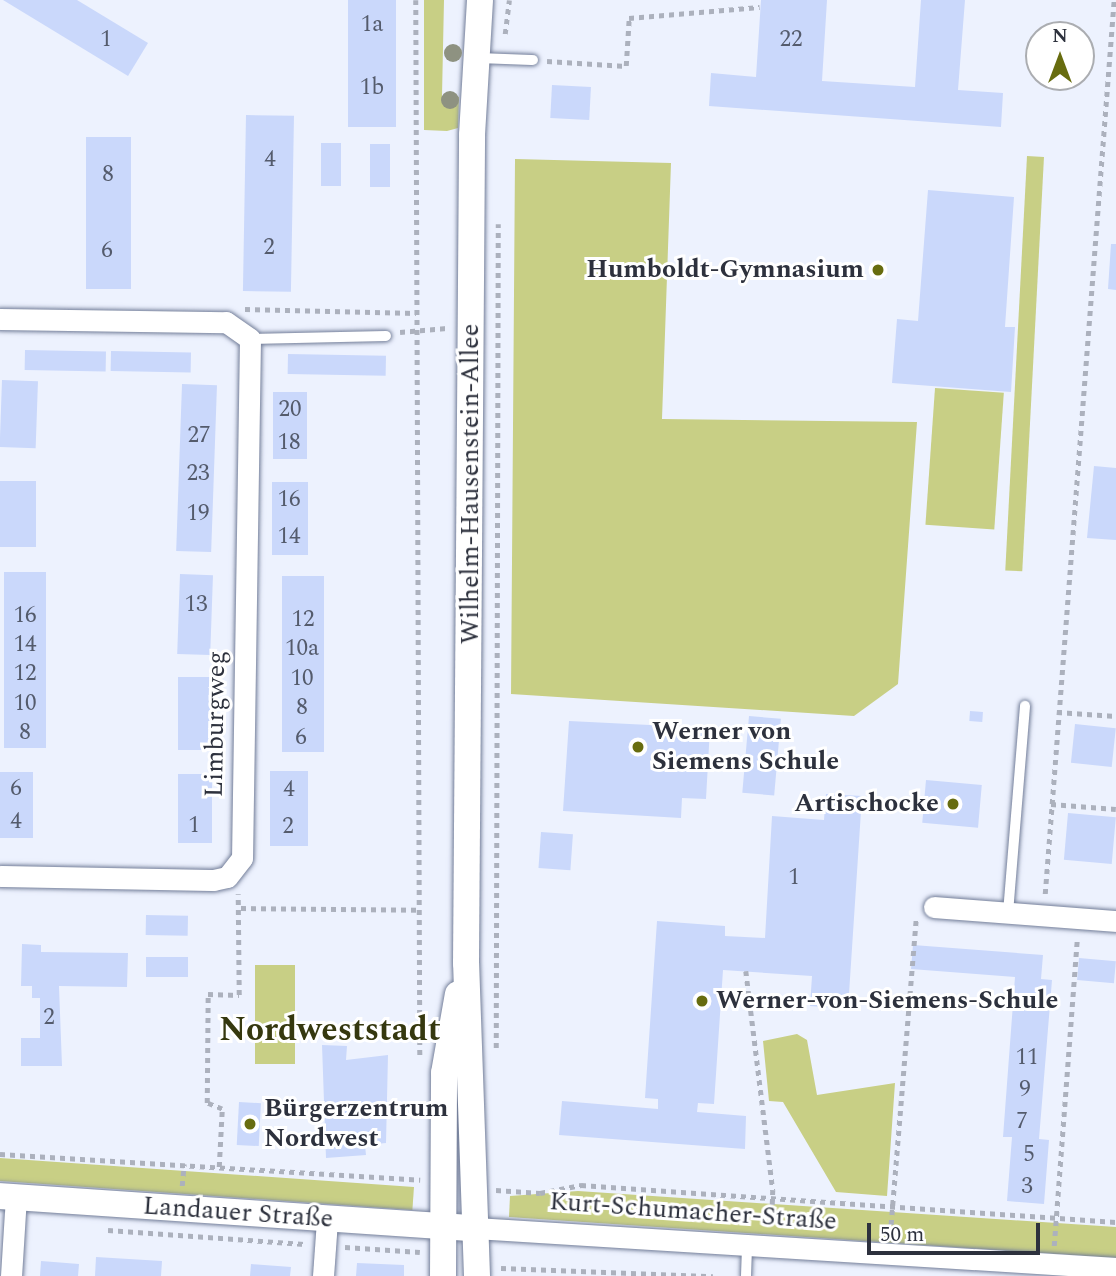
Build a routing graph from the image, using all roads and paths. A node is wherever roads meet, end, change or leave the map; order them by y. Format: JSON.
{"nodes":[{"id":1,"x":416,"y":0,"type":"edge"},
{"id":2,"x":480,"y":0,"type":"edge"},
{"id":3,"x":509,"y":0,"type":"edge"},
{"id":4,"x":753,"y":0,"type":"edge"},
{"id":5,"x":1114,"y":0,"type":"edge"},
{"id":6,"x":1114,"y":31,"type":"edge"},
{"id":7,"x":474,"y":58,"type":"junction"},
{"id":8,"x":502,"y":58,"type":"junction"},
{"id":9,"x":533,"y":60,"type":"joint"},
{"id":10,"x":498,"y":217,"type":"dead end"},
{"id":11,"x":416,"y":313,"type":"junction"},
{"id":12,"x":0,"y":319,"type":"edge"},
{"id":13,"x":226,"y":322,"type":"junction"},
{"id":14,"x":386,"y":336,"type":"dead end"},
{"id":15,"x":250,"y":339,"type":"junction"},
{"id":16,"x":1025,"y":706,"type":"dead end"},
{"id":17,"x":1057,"y":712,"type":"junction"},
{"id":18,"x":1116,"y":716,"type":"edge"},
{"id":19,"x":1051,"y":804,"type":"junction"},
{"id":20,"x":1116,"y":809,"type":"edge"},
{"id":21,"x":0,"y":876,"type":"edge"},
{"id":22,"x":227,"y":877,"type":"junction"},
{"id":23,"x":934,"y":907,"type":"joint"},
{"id":24,"x":241,"y":908,"type":"junction"},
{"id":25,"x":420,"y":910,"type":"junction"},
{"id":26,"x":1008,"y":913,"type":"junction"},
{"id":27,"x":1043,"y":916,"type":"junction"},
{"id":28,"x":1078,"y":918,"type":"junction"},
{"id":29,"x":1116,"y":921,"type":"edge"},
{"id":30,"x":466,"y":969,"type":"junction"},
{"id":31,"x":746,"y":971,"type":"dead end"},
{"id":32,"x":496,"y":1063,"type":"dead end"},
{"id":33,"x":420,"y":1073,"type":"dead end"},
{"id":34,"x":0,"y":1154,"type":"edge"},
{"id":35,"x":219,"y":1167,"type":"junction"},
{"id":36,"x":420,"y":1168,"type":"dead end"},
{"id":37,"x":495,"y":1181,"type":"dead end"},
{"id":38,"x":8,"y":1196,"type":"edge"},
{"id":39,"x":774,"y":1199,"type":"junction"},
{"id":40,"x":892,"y":1208,"type":"junction"},
{"id":41,"x":1056,"y":1218,"type":"junction"},
{"id":42,"x":327,"y":1220,"type":"junction"},
{"id":43,"x":1116,"y":1222,"type":"edge"},
{"id":44,"x":443,"y":1226,"type":"junction"},
{"id":45,"x":475,"y":1228,"type":"junction"},
{"id":46,"x":96,"y":1229,"type":"dead end"},
{"id":47,"x":747,"y":1244,"type":"junction"},
{"id":48,"x":325,"y":1246,"type":"junction"},
{"id":49,"x":770,"y":1246,"type":"junction"},
{"id":50,"x":422,"y":1252,"type":"dead end"},
{"id":51,"x":889,"y":1253,"type":"junction"},
{"id":52,"x":1053,"y":1264,"type":"junction"},
{"id":53,"x":503,"y":1268,"type":"dead end"},
{"id":54,"x":1116,"y":1268,"type":"edge"},
{"id":55,"x":1030,"y":1270,"type":"edge"},
{"id":56,"x":11,"y":1276,"type":"edge"},
{"id":57,"x":323,"y":1276,"type":"edge"},
{"id":58,"x":443,"y":1276,"type":"edge"},
{"id":59,"x":477,"y":1276,"type":"edge"},
{"id":60,"x":713,"y":1276,"type":"edge"},
{"id":61,"x":746,"y":1276,"type":"edge"}],
"edges":[{"from":1,"to":11,"type":"path"},
{"from":2,"to":7,"type":"street","name":"Wilhelm-Hausenstein-Allee"},
{"from":3,"to":8,"type":"path"},
{"from":4,"to":9,"type":"path"},
{"from":5,"to":6,"type":"path"},
{"from":6,"to":17,"type":"path"},
{"from":7,"to":8,"type":"lane"},
{"from":7,"to":30,"type":"street","name":"Wilhelm-Hausenstein-Allee"},
{"from":8,"to":9,"type":"lane"},
{"from":10,"to":32,"type":"path"},
{"from":11,"to":13,"type":"path"},
{"from":11,"to":25,"type":"path"},
{"from":12,"to":13,"type":"street"},
{"from":13,"to":15,"type":"street"},
{"from":14,"to":15,"type":"lane"},
{"from":15,"to":22,"type":"street","name":"Limburgweg"},
{"from":16,"to":26,"type":"lane"},
{"from":17,"to":18,"type":"path"},
{"from":17,"to":19,"type":"path"},
{"from":19,"to":20,"type":"path"},
{"from":19,"to":27,"type":"path"},
{"from":21,"to":22,"type":"street"},
{"from":22,"to":24,"type":"path"},
{"from":23,"to":26,"type":"street"},
{"from":23,"to":40,"type":"path"},
{"from":24,"to":25,"type":"path"},
{"from":24,"to":35,"type":"path"},
{"from":25,"to":33,"type":"path"},
{"from":26,"to":27,"type":"street"},
{"from":27,"to":28,"type":"street"},
{"from":28,"to":29,"type":"street"},
{"from":28,"to":41,"type":"path"},
{"from":30,"to":44,"type":"street","name":"Wilhelm-Hausenstein-Allee"},
{"from":30,"to":45,"type":"street","name":"Wilhelm-Hausenstein-Allee"},
{"from":31,"to":39,"type":"path"},
{"from":34,"to":35,"type":"path"},
{"from":35,"to":36,"type":"path"},
{"from":37,"to":39,"type":"path"},
{"from":38,"to":42,"type":"street","name":"Landauer Straße"},
{"from":38,"to":56,"type":"street"},
{"from":39,"to":40,"type":"path"},
{"from":39,"to":49,"type":"path"},
{"from":40,"to":41,"type":"path"},
{"from":40,"to":51,"type":"path"},
{"from":41,"to":43,"type":"path"},
{"from":41,"to":52,"type":"path"},
{"from":42,"to":44,"type":"street","name":"Landauer Straße"},
{"from":42,"to":48,"type":"street"},
{"from":44,"to":45,"type":"street","name":"Landauer Straße"},
{"from":44,"to":58,"type":"street","name":"Wilhelm-Hausenstein-Allee"},
{"from":45,"to":47,"type":"street","name":"Kurt-Schumacher-Straße"},
{"from":45,"to":59,"type":"street","name":"Wilhelm-Hausenstein-Allee"},
{"from":46,"to":48,"type":"path"},
{"from":47,"to":49,"type":"street","name":"Kurt-Schumacher-Straße"},
{"from":47,"to":61,"type":"lane"},
{"from":48,"to":50,"type":"path"},
{"from":48,"to":57,"type":"street"},
{"from":49,"to":51,"type":"street","name":"Kurt-Schumacher-Straße"},
{"from":51,"to":55,"type":"street","name":"Kurt-Schumacher-Straße"},
{"from":52,"to":54,"type":"street","name":"Kurt-Schumacher-Straße"},
{"from":52,"to":55,"type":"street","name":"Kurt-Schumacher-Straße"},
{"from":53,"to":60,"type":"path"}]}
